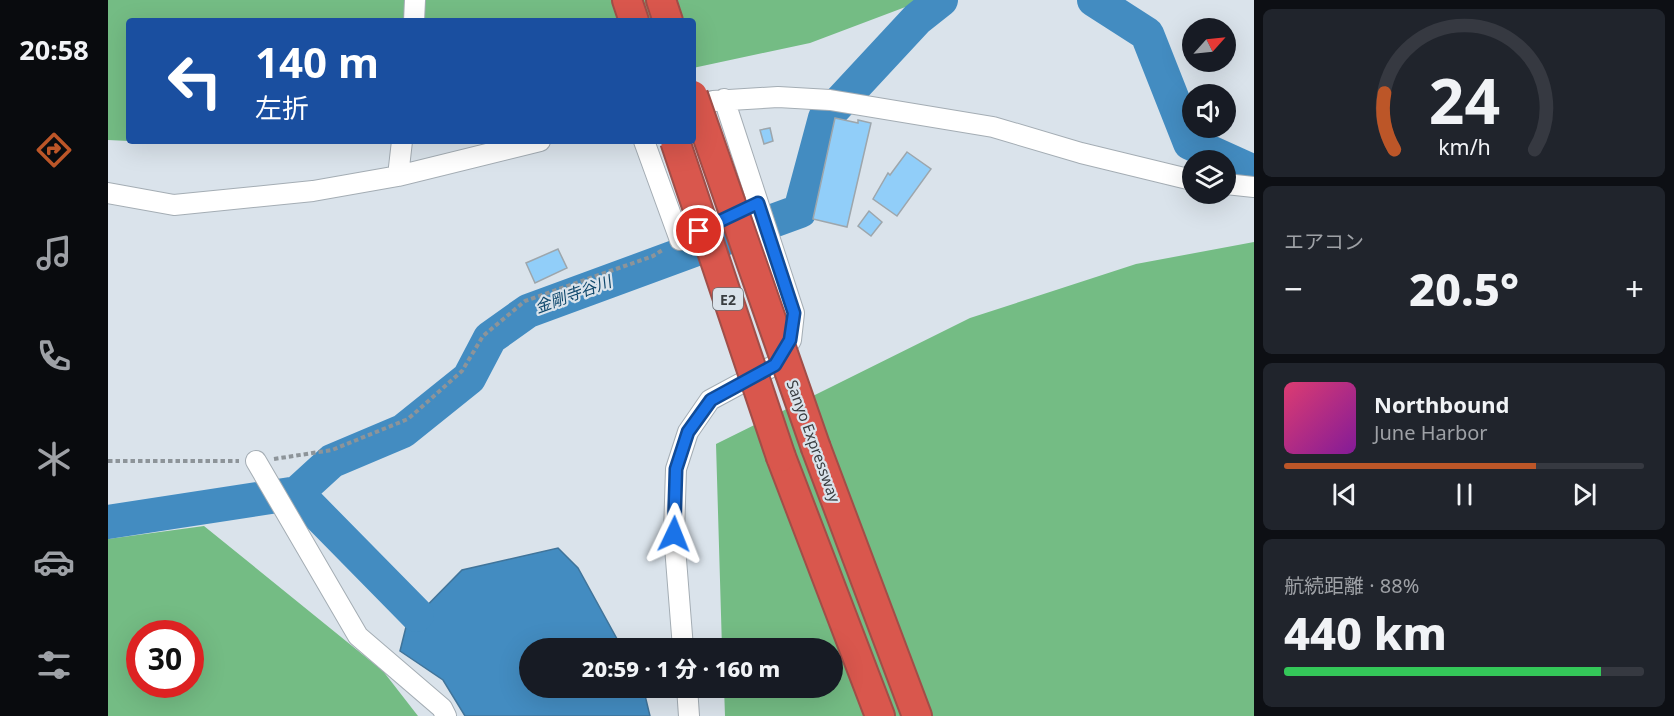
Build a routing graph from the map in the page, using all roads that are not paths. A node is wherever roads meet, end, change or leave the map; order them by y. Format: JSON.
{"nodes":[{"id":1,"x":415,"y":0,"type":"edge"},
{"id":2,"x":627,"y":0,"type":"edge"},
{"id":3,"x":661,"y":0,"type":"edge"},
{"id":4,"x":414,"y":18,"type":"edge"},
{"id":5,"x":633,"y":18,"type":"edge"},
{"id":6,"x":667,"y":18,"type":"edge"},
{"id":7,"x":724,"y":99,"type":"junction"},
{"id":8,"x":696,"y":104,"type":"edge"},
{"id":9,"x":696,"y":104,"type":"edge"},
{"id":10,"x":402,"y":144,"type":"edge"},
{"id":11,"x":528,"y":144,"type":"edge"},
{"id":12,"x":645,"y":144,"type":"edge"},
{"id":13,"x":676,"y":144,"type":"edge"},
{"id":14,"x":398,"y":176,"type":"junction"},
{"id":15,"x":1182,"y":178,"type":"edge"},
{"id":16,"x":1236,"y":185,"type":"edge"},
{"id":17,"x":1254,"y":187,"type":"edge"},
{"id":18,"x":108,"y":193,"type":"edge"},
{"id":19,"x":758,"y":203,"type":"junction"},
{"id":20,"x":256,"y":461,"type":"road end"},
{"id":21,"x":682,"y":638,"type":"edge"},
{"id":22,"x":688,"y":698,"type":"edge"},
{"id":23,"x":916,"y":714,"type":"edge"},
{"id":24,"x":446,"y":716,"type":"edge"},
{"id":25,"x":689,"y":716,"type":"edge"},
{"id":26,"x":880,"y":716,"type":"edge"}],
"edges":[{"from":1,"to":4,"type":"street"},
{"from":2,"to":5,"type":"highway"},
{"from":3,"to":6,"type":"highway"},
{"from":7,"to":9,"type":"street"},
{"from":7,"to":15,"type":"street"},
{"from":7,"to":19,"type":"street"},
{"from":8,"to":23,"type":"highway","name":"Sanyo Expressway","number":"E2","bridge":true},
{"from":10,"to":14,"type":"street"},
{"from":11,"to":14,"type":"street"},
{"from":12,"to":19,"type":"street"},
{"from":13,"to":26,"type":"highway","number":"E2","bridge":true},
{"from":14,"to":18,"type":"street"},
{"from":16,"to":17,"type":"street"},
{"from":19,"to":21,"type":"street"},
{"from":20,"to":24,"type":"street"},
{"from":22,"to":25,"type":"street"}]}
